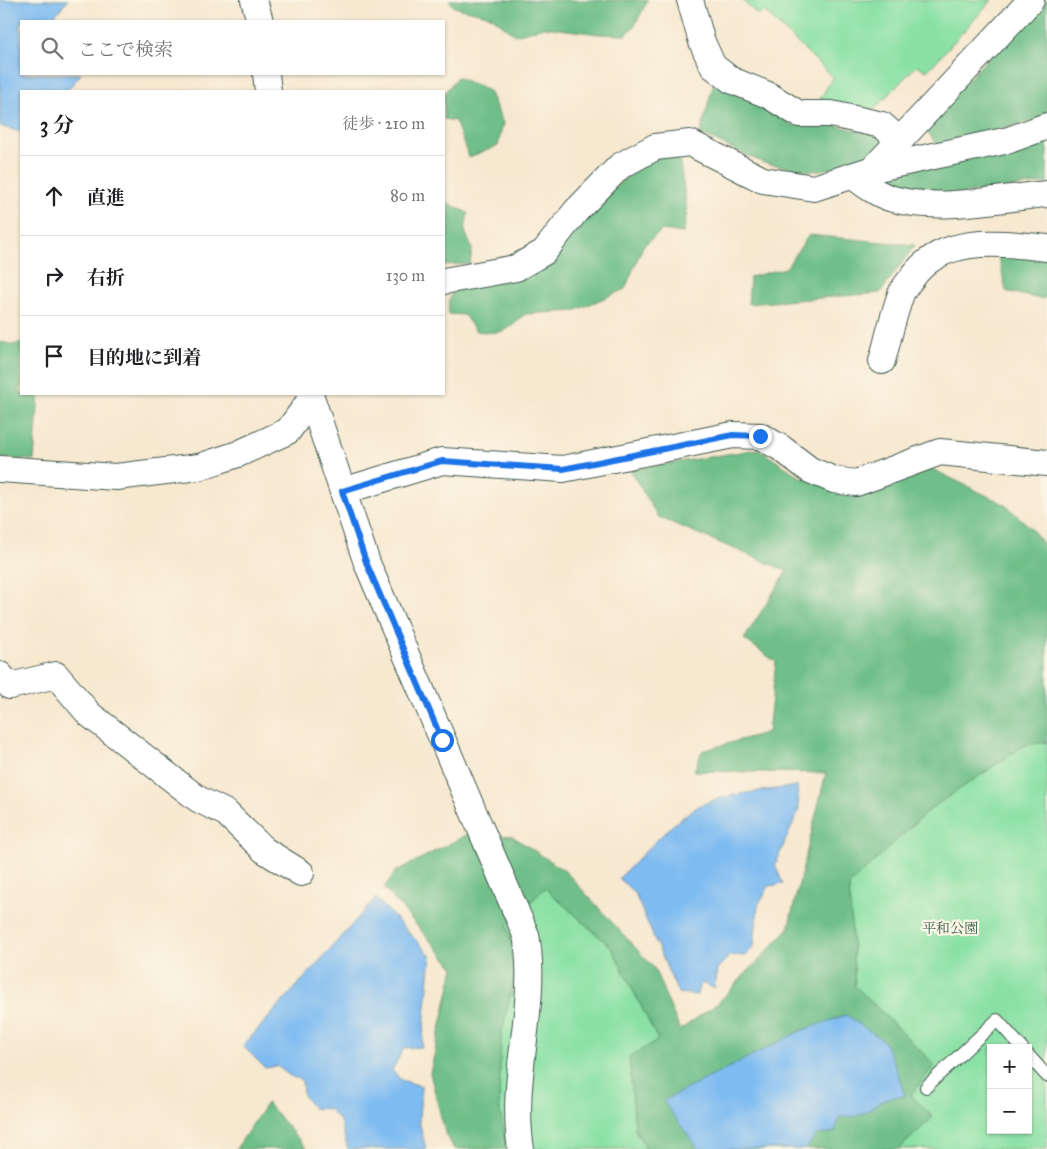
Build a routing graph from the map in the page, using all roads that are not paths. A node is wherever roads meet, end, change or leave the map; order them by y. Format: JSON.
{"nodes":[{"id":1,"x":254,"y":0,"type":"edge"},
{"id":2,"x":690,"y":0,"type":"edge"},
{"id":3,"x":1031,"y":0,"type":"edge"},
{"id":4,"x":260,"y":20,"type":"edge"},
{"id":5,"x":266,"y":75,"type":"edge"},
{"id":6,"x":268,"y":90,"type":"edge"},
{"id":7,"x":1047,"y":126,"type":"edge"},
{"id":8,"x":900,"y":141,"type":"junction"},
{"id":9,"x":863,"y":173,"type":"junction"},
{"id":10,"x":1047,"y":194,"type":"edge"},
{"id":11,"x":1047,"y":248,"type":"edge"},
{"id":12,"x":445,"y":281,"type":"edge"},
{"id":13,"x":882,"y":362,"type":"dead end"},
{"id":14,"x":311,"y":396,"type":"edge"},
{"id":15,"x":1047,"y":463,"type":"edge"},
{"id":16,"x":0,"y":469,"type":"edge"},
{"id":17,"x":342,"y":491,"type":"junction"},
{"id":18,"x":0,"y":675,"type":"edge"},
{"id":19,"x":301,"y":873,"type":"dead end"},
{"id":20,"x":1018,"y":1044,"type":"edge"},
{"id":21,"x":1032,"y":1059,"type":"edge"},
{"id":22,"x":1047,"y":1076,"type":"edge"},
{"id":23,"x":926,"y":1087,"type":"dead end"},
{"id":24,"x":521,"y":1149,"type":"edge"}],
"edges":[{"from":1,"to":4,"type":"street"},
{"from":2,"to":8,"type":"street"},
{"from":3,"to":8,"type":"street"},
{"from":5,"to":6,"type":"street"},
{"from":7,"to":9,"type":"street"},
{"from":8,"to":9,"type":"street"},
{"from":9,"to":10,"type":"street"},
{"from":9,"to":12,"type":"street"},
{"from":11,"to":13,"type":"street"},
{"from":14,"to":16,"type":"street"},
{"from":14,"to":17,"type":"street"},
{"from":15,"to":17,"type":"street"},
{"from":17,"to":24,"type":"street"},
{"from":18,"to":19,"type":"street"},
{"from":20,"to":23,"type":"lane"},
{"from":21,"to":22,"type":"lane"}]}
